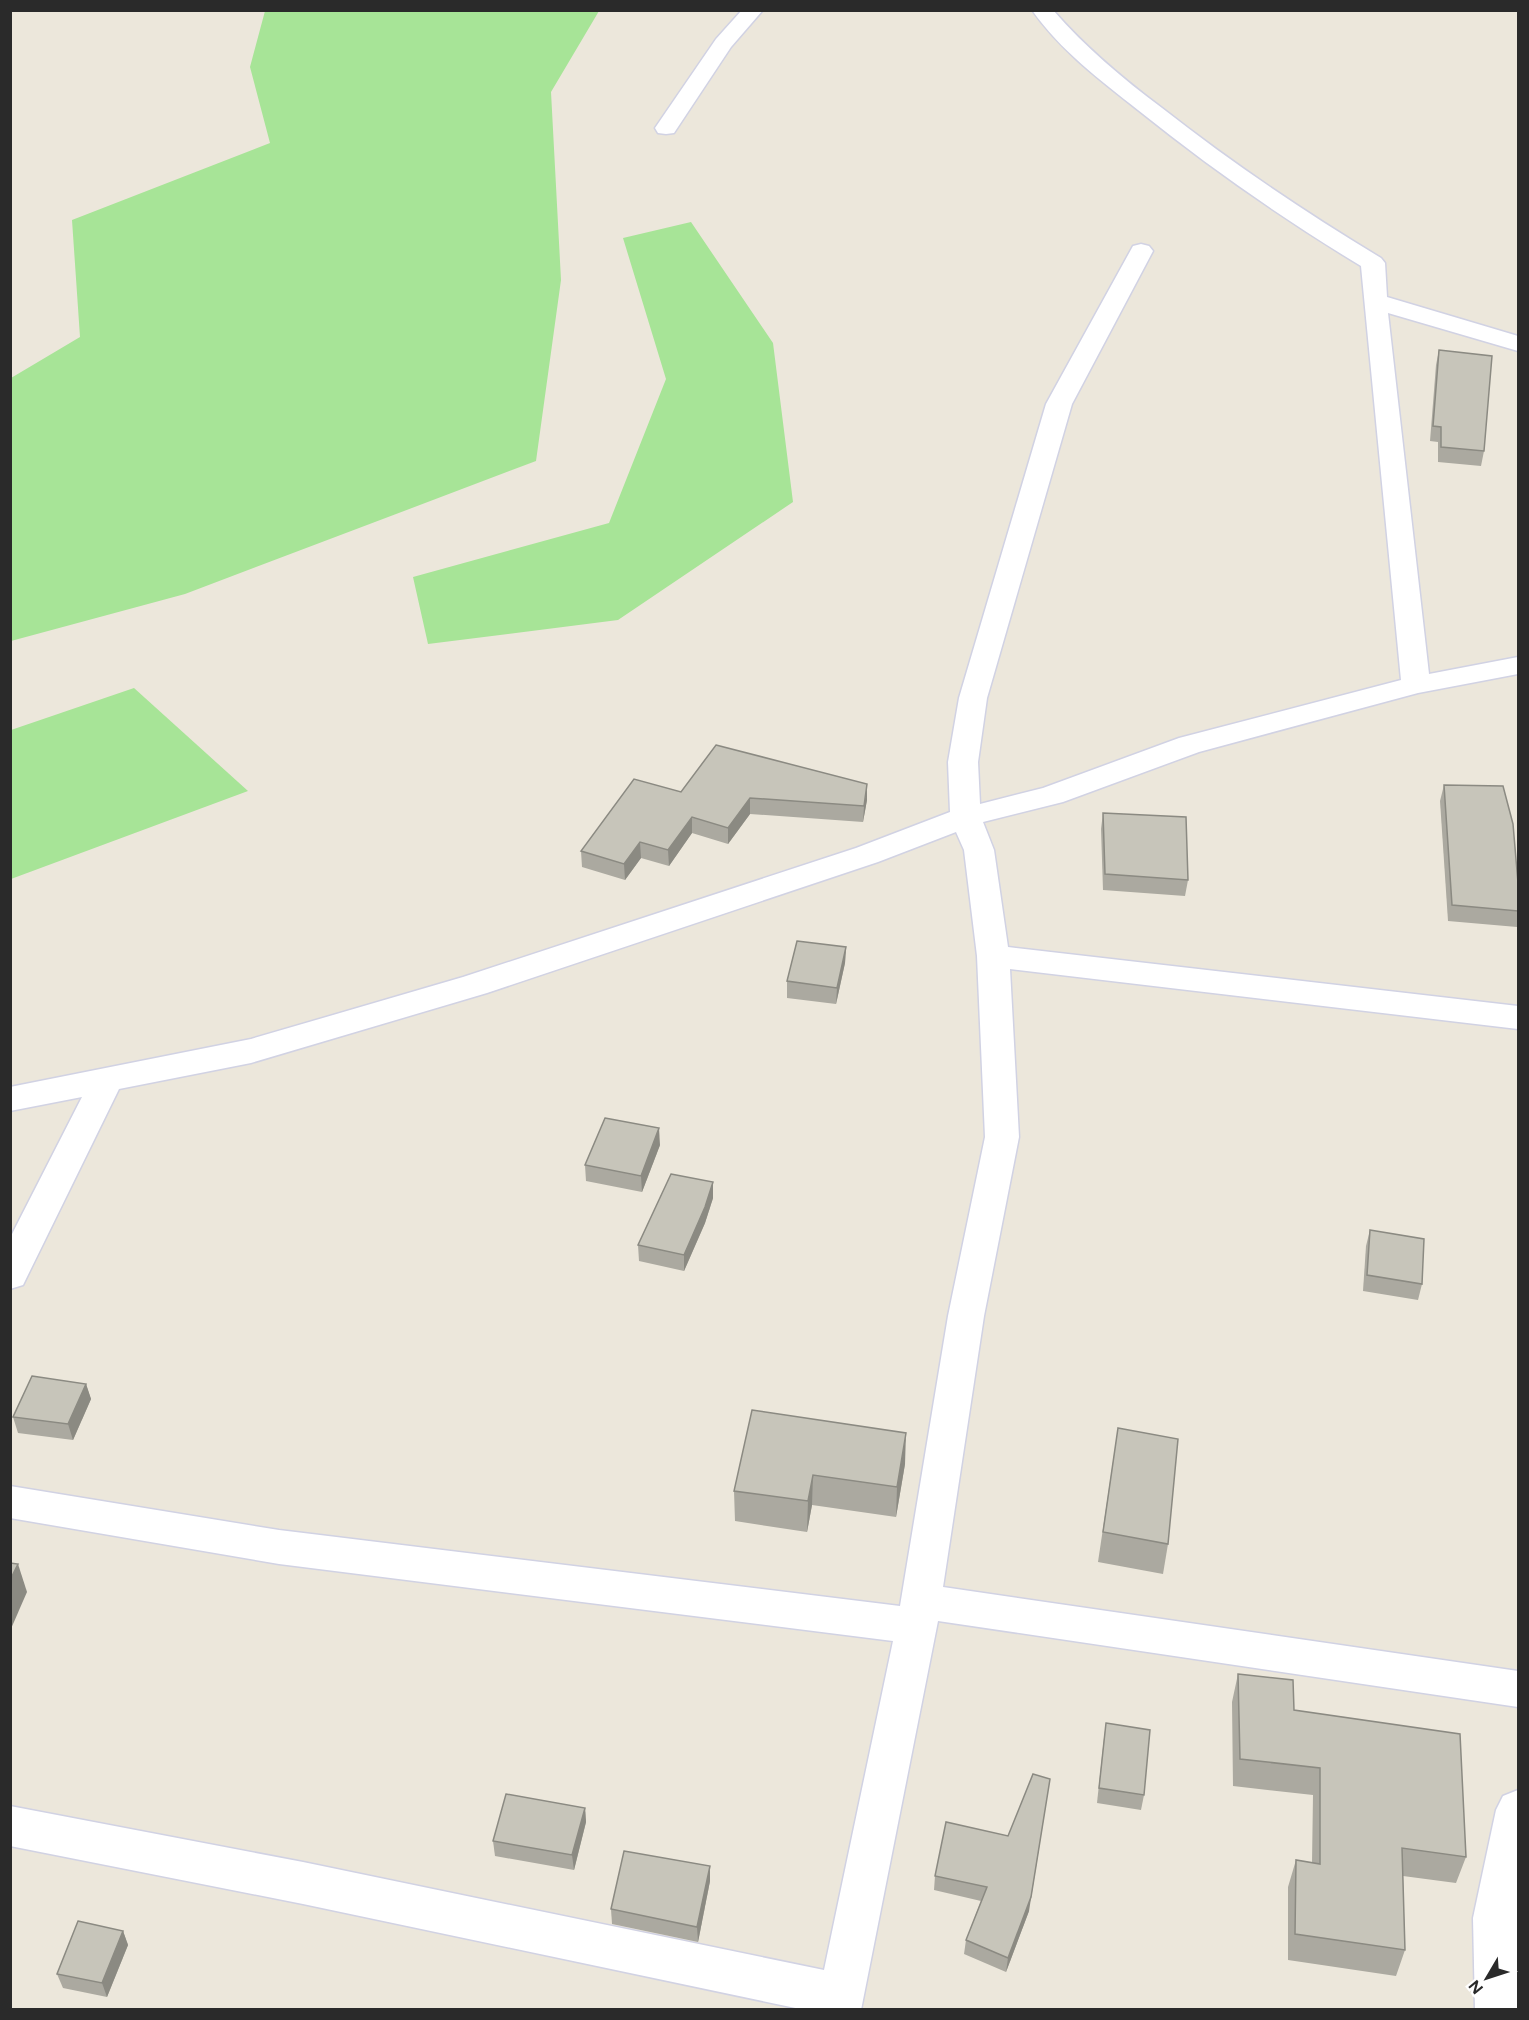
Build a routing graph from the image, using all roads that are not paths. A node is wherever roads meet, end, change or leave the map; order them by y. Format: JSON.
{"nodes":[{"id":1,"x":753,"y":10,"type":"edge"},
{"id":2,"x":1042,"y":10,"type":"edge"},
{"id":3,"x":666,"y":128,"type":"dead end"},
{"id":4,"x":1141,"y":251,"type":"dead end"},
{"id":5,"x":1375,"y":301,"type":"junction"},
{"id":6,"x":1518,"y":344,"type":"edge"},
{"id":7,"x":1518,"y":666,"type":"edge"},
{"id":8,"x":1416,"y":684,"type":"junction"},
{"id":9,"x":965,"y":817,"type":"junction"},
{"id":10,"x":993,"y":956,"type":"junction"},
{"id":11,"x":1518,"y":1018,"type":"edge"},
{"id":12,"x":107,"y":1080,"type":"junction"},
{"id":13,"x":10,"y":1099,"type":"edge"},
{"id":14,"x":10,"y":1275,"type":"edge"},
{"id":15,"x":10,"y":1502,"type":"edge"},
{"id":16,"x":920,"y":1614,"type":"junction"},
{"id":17,"x":1518,"y":1689,"type":"edge"},
{"id":18,"x":1518,"y":1810,"type":"edge"},
{"id":19,"x":10,"y":1826,"type":"edge"},
{"id":20,"x":839,"y":2002,"type":"edge"},
{"id":21,"x":1498,"y":2010,"type":"edge"}],
"edges":[{"from":1,"to":3,"type":"street"},
{"from":2,"to":5,"type":"street"},
{"from":4,"to":9,"type":"street"},
{"from":5,"to":6,"type":"street"},
{"from":5,"to":8,"type":"street"},
{"from":7,"to":8,"type":"street"},
{"from":8,"to":9,"type":"street"},
{"from":9,"to":10,"type":"street"},
{"from":9,"to":12,"type":"street"},
{"from":10,"to":11,"type":"street"},
{"from":10,"to":16,"type":"street"},
{"from":12,"to":13,"type":"street"},
{"from":12,"to":14,"type":"street"},
{"from":15,"to":16,"type":"street"},
{"from":16,"to":17,"type":"street"},
{"from":16,"to":20,"type":"street"},
{"from":18,"to":21,"type":"street"},
{"from":19,"to":20,"type":"street"}]}
